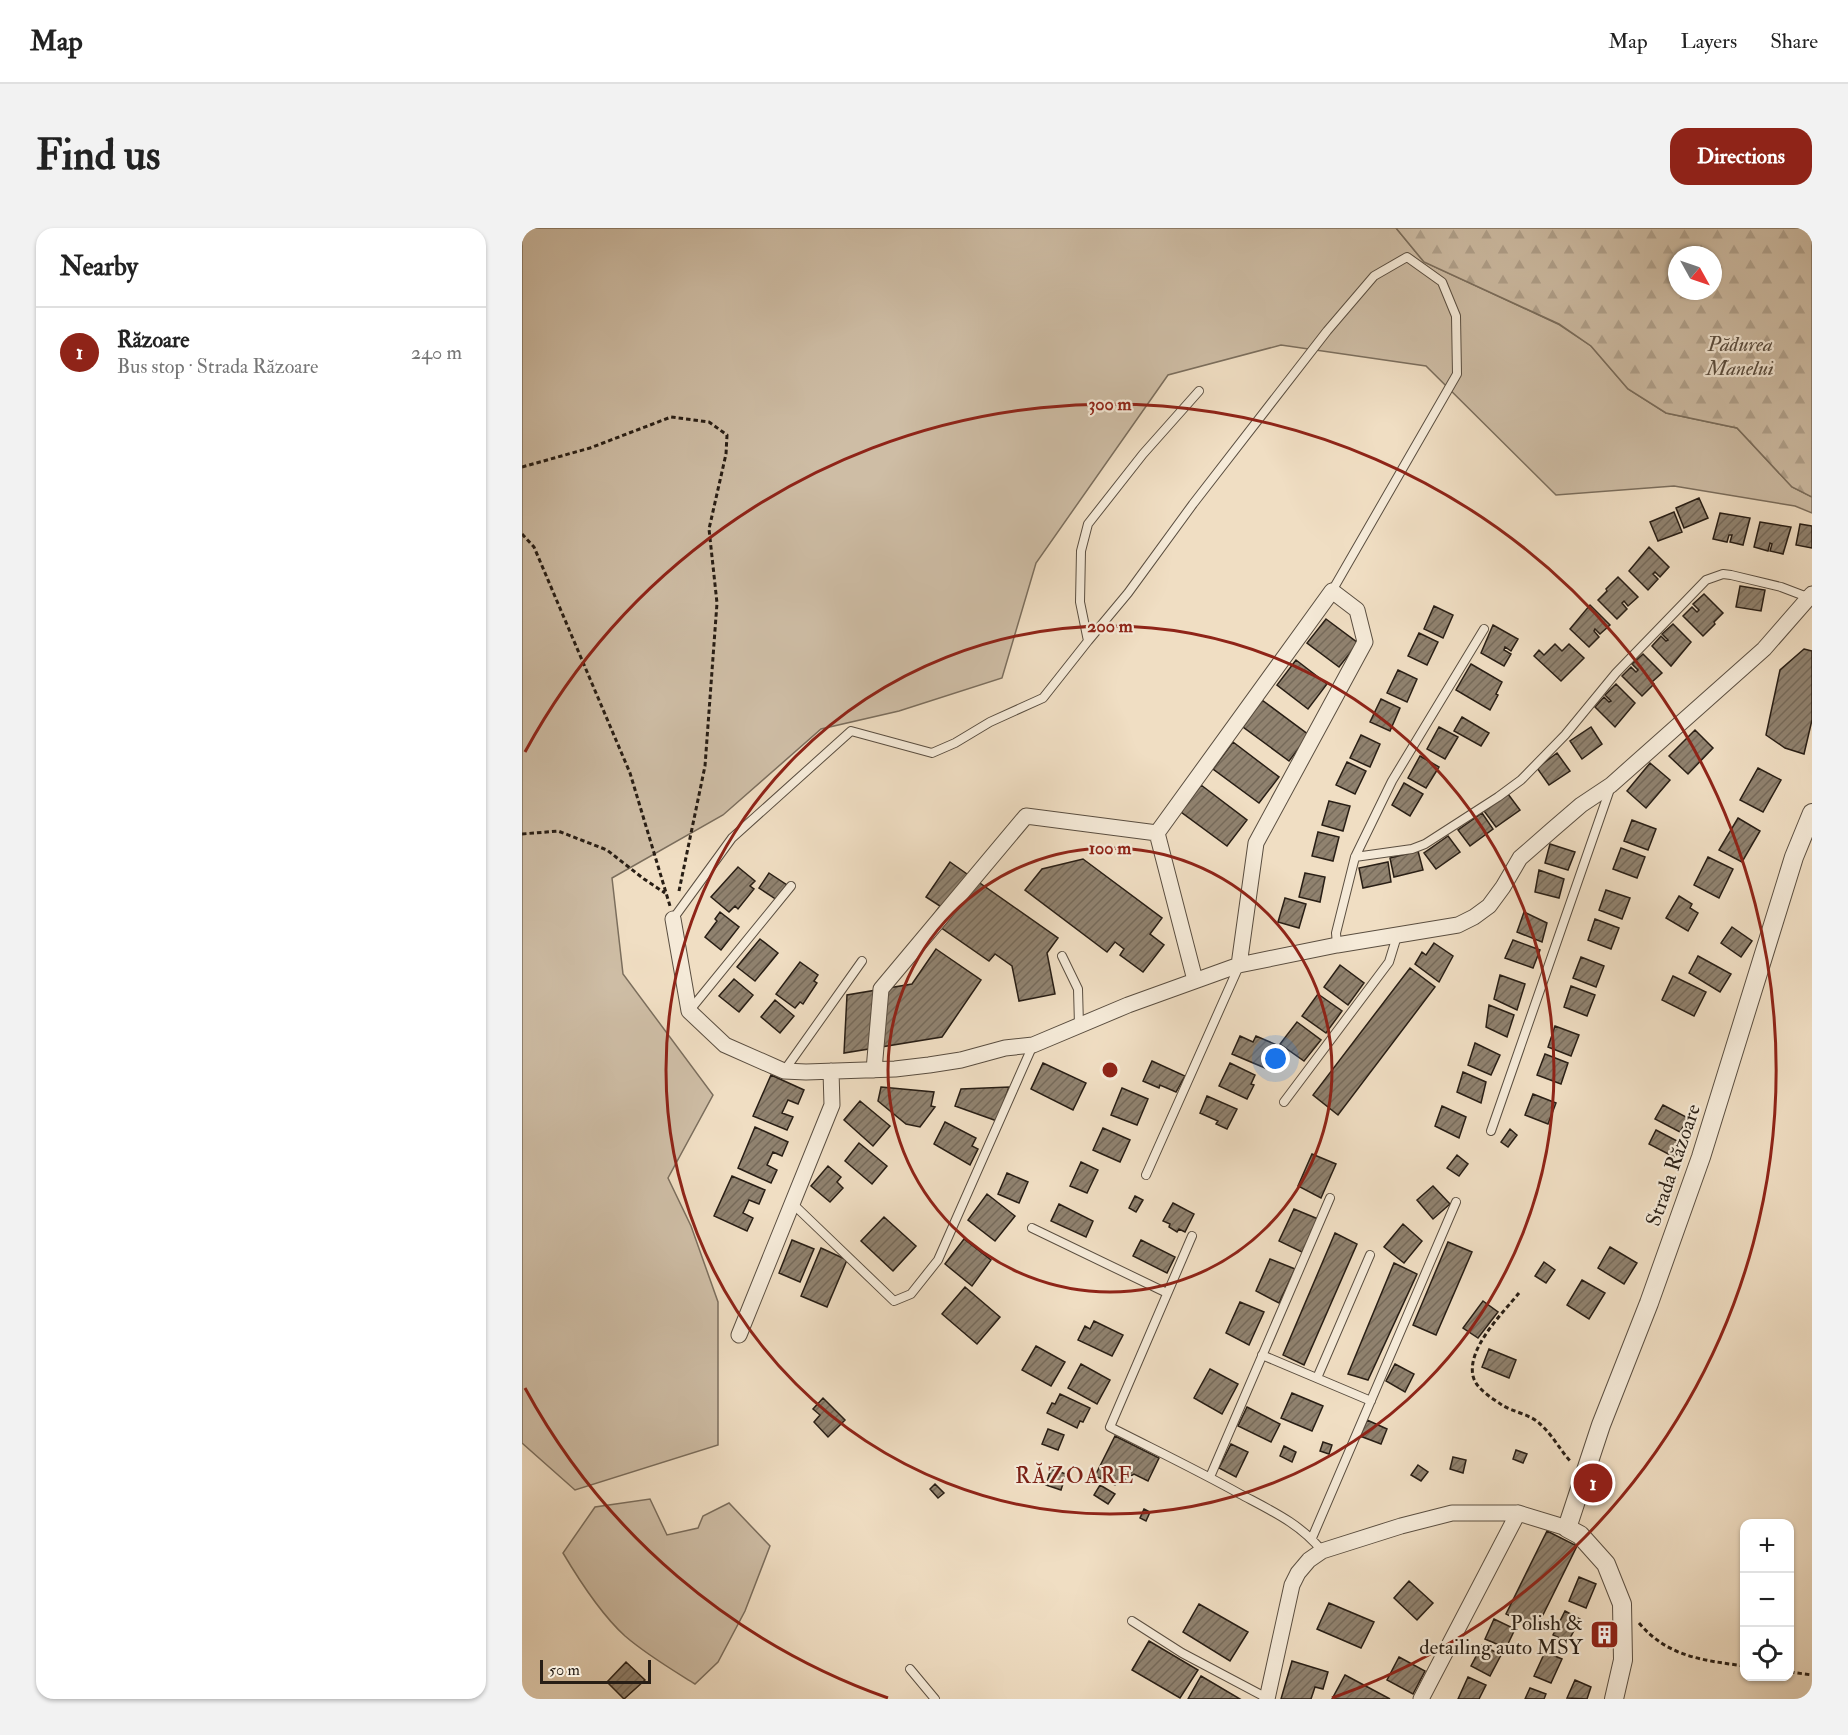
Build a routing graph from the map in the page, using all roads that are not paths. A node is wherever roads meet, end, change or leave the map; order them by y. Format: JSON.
{"nodes":[{"id":1,"x":1199,"y":391,"type":"dead end"},
{"id":2,"x":1332,"y":591,"type":"junction"},
{"id":3,"x":1811,"y":595,"type":"edge"},
{"id":4,"x":1484,"y":629,"type":"dead end"},
{"id":5,"x":1088,"y":640,"type":"junction"},
{"id":6,"x":1611,"y":785,"type":"junction"},
{"id":7,"x":1812,"y":813,"type":"edge"},
{"id":8,"x":1157,"y":833,"type":"junction"},
{"id":9,"x":1355,"y":857,"type":"junction"},
{"id":10,"x":790,"y":886,"type":"dead end"},
{"id":11,"x":673,"y":919,"type":"joint"},
{"id":12,"x":1398,"y":934,"type":"junction"},
{"id":13,"x":1337,"y":945,"type":"junction"},
{"id":14,"x":1062,"y":956,"type":"dead end"},
{"id":15,"x":862,"y":961,"type":"dead end"},
{"id":16,"x":1239,"y":965,"type":"junction"},
{"id":17,"x":1196,"y":980,"type":"junction"},
{"id":18,"x":689,"y":1011,"type":"junction"},
{"id":19,"x":1079,"y":1025,"type":"junction"},
{"id":20,"x":1033,"y":1045,"type":"junction"},
{"id":21,"x":874,"y":1070,"type":"junction"},
{"id":22,"x":784,"y":1071,"type":"junction"},
{"id":23,"x":831,"y":1071,"type":"junction"},
{"id":24,"x":1284,"y":1102,"type":"dead end"},
{"id":25,"x":1491,"y":1131,"type":"dead end"},
{"id":26,"x":1146,"y":1175,"type":"dead end"},
{"id":27,"x":1330,"y":1198,"type":"dead end"},
{"id":28,"x":1456,"y":1202,"type":"dead end"},
{"id":29,"x":793,"y":1204,"type":"junction"},
{"id":30,"x":1032,"y":1228,"type":"dead end"},
{"id":31,"x":1192,"y":1236,"type":"dead end"},
{"id":32,"x":1370,"y":1255,"type":"dead end"},
{"id":33,"x":1167,"y":1293,"type":"junction"},
{"id":34,"x":739,"y":1335,"type":"dead end"},
{"id":35,"x":1262,"y":1355,"type":"junction"},
{"id":36,"x":1317,"y":1378,"type":"junction"},
{"id":37,"x":1371,"y":1401,"type":"junction"},
{"id":38,"x":1210,"y":1477,"type":"junction"},
{"id":39,"x":1518,"y":1513,"type":"junction"},
{"id":40,"x":1567,"y":1528,"type":"junction"},
{"id":41,"x":1312,"y":1538,"type":"junction"},
{"id":42,"x":1322,"y":1551,"type":"junction"},
{"id":43,"x":1132,"y":1621,"type":"dead end"},
{"id":44,"x":910,"y":1669,"type":"dead end"},
{"id":45,"x":1267,"y":1698,"type":"edge"},
{"id":46,"x":935,"y":1699,"type":"edge"},
{"id":47,"x":1420,"y":1699,"type":"edge"},
{"id":48,"x":1614,"y":1699,"type":"edge"}],
"edges":[{"from":1,"to":5,"type":"lane"},
{"from":2,"to":5,"type":"lane"},
{"from":2,"to":8,"type":"street"},
{"from":2,"to":16,"type":"street"},
{"from":3,"to":6,"type":"street"},
{"from":3,"to":9,"type":"lane"},
{"from":4,"to":9,"type":"lane"},
{"from":5,"to":11,"type":"lane"},
{"from":6,"to":12,"type":"street"},
{"from":6,"to":25,"type":"lane"},
{"from":7,"to":40,"type":"street","name":"Strada Răzoare"},
{"from":8,"to":17,"type":"street"},
{"from":8,"to":21,"type":"street"},
{"from":9,"to":13,"type":"lane"},
{"from":10,"to":18,"type":"lane"},
{"from":11,"to":18,"type":"street"},
{"from":12,"to":13,"type":"street"},
{"from":12,"to":24,"type":"lane"},
{"from":13,"to":16,"type":"street"},
{"from":14,"to":19,"type":"lane"},
{"from":15,"to":22,"type":"lane"},
{"from":16,"to":17,"type":"street"},
{"from":16,"to":26,"type":"lane"},
{"from":17,"to":19,"type":"street"},
{"from":18,"to":22,"type":"street"},
{"from":19,"to":20,"type":"street"},
{"from":20,"to":21,"type":"street"},
{"from":20,"to":29,"type":"lane"},
{"from":21,"to":23,"type":"street"},
{"from":22,"to":23,"type":"street"},
{"from":23,"to":29,"type":"street"},
{"from":27,"to":35,"type":"lane"},
{"from":28,"to":37,"type":"lane"},
{"from":29,"to":34,"type":"street"},
{"from":30,"to":33,"type":"lane"},
{"from":31,"to":33,"type":"lane"},
{"from":32,"to":36,"type":"lane"},
{"from":33,"to":38,"type":"lane"},
{"from":35,"to":36,"type":"lane"},
{"from":35,"to":38,"type":"lane"},
{"from":36,"to":37,"type":"lane"},
{"from":37,"to":41,"type":"lane"},
{"from":38,"to":41,"type":"lane"},
{"from":39,"to":40,"type":"street"},
{"from":39,"to":42,"type":"street"},
{"from":39,"to":47,"type":"street"},
{"from":40,"to":48,"type":"street"},
{"from":41,"to":42,"type":"lane"},
{"from":42,"to":45,"type":"street"},
{"from":43,"to":45,"type":"lane"},
{"from":44,"to":46,"type":"lane"}]}
